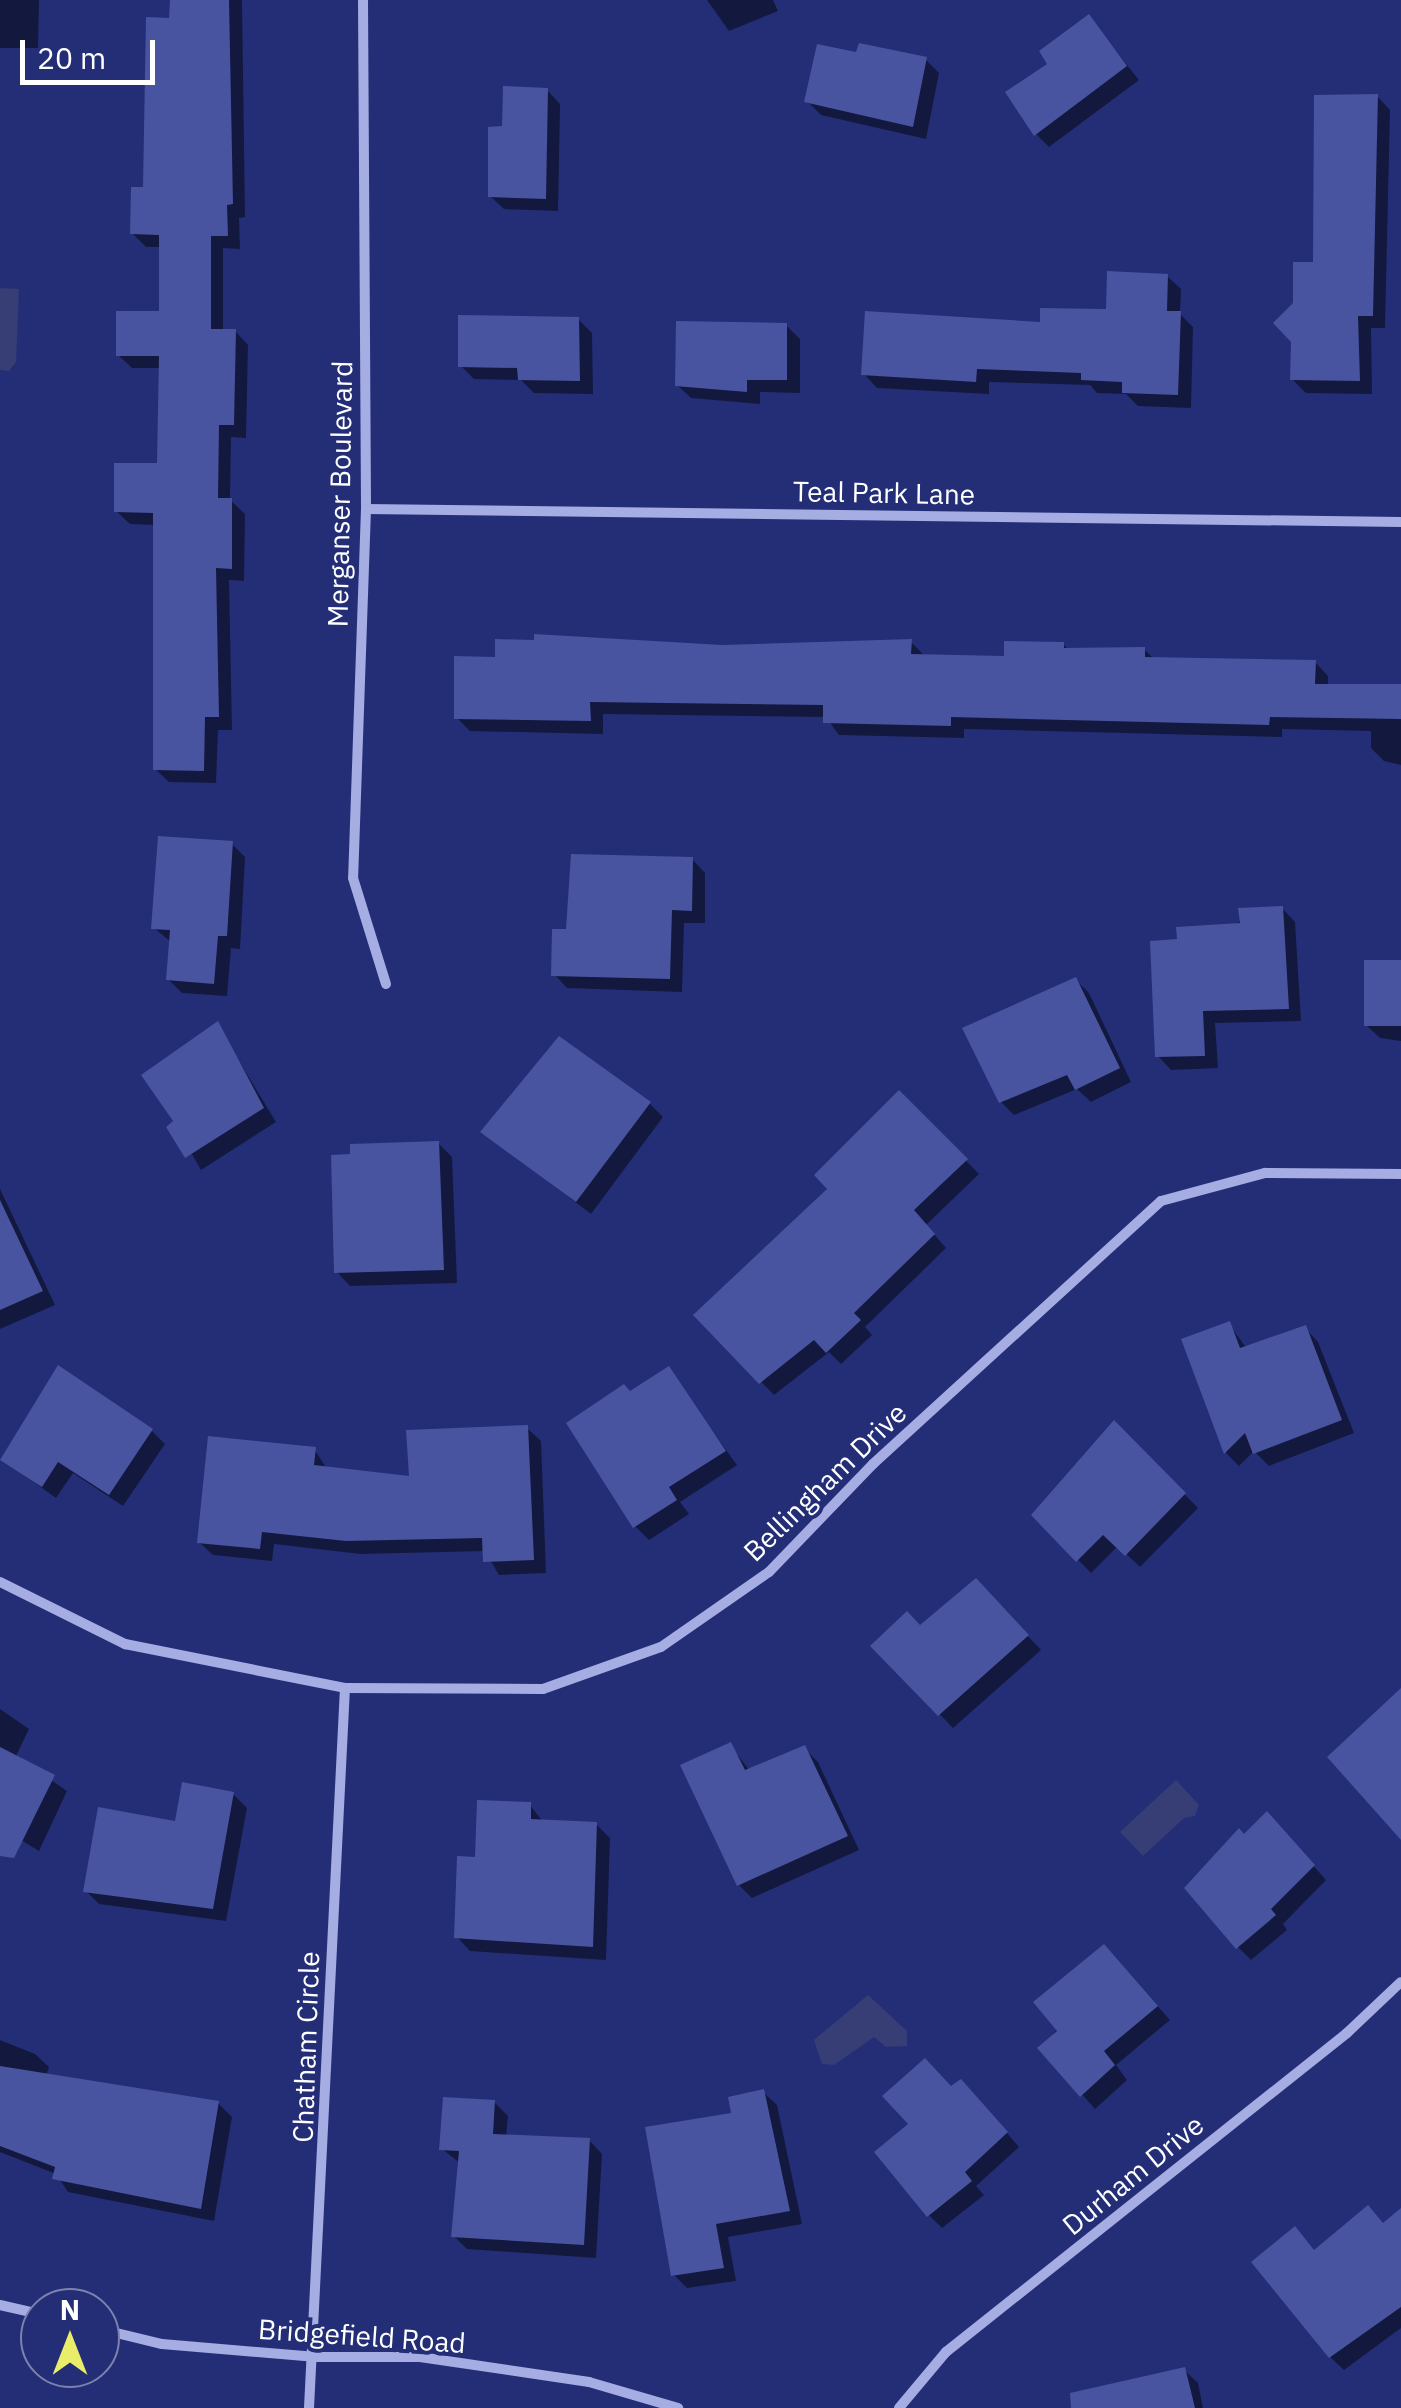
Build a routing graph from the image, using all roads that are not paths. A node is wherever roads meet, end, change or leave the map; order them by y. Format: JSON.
{"nodes":[{"id":1,"x":363,"y":0,"type":"edge"},
{"id":2,"x":366,"y":510,"type":"junction"},
{"id":3,"x":1401,"y":522,"type":"edge"},
{"id":4,"x":386,"y":984,"type":"dead end"},
{"id":5,"x":1401,"y":1174,"type":"edge"},
{"id":6,"x":0,"y":1582,"type":"edge"},
{"id":7,"x":344,"y":1688,"type":"junction"},
{"id":8,"x":1401,"y":1982,"type":"edge"},
{"id":9,"x":120,"y":2334,"type":"edge"},
{"id":10,"x":316,"y":2357,"type":"junction"},
{"id":11,"x":309,"y":2408,"type":"edge"},
{"id":12,"x":678,"y":2408,"type":"edge"},
{"id":13,"x":899,"y":2408,"type":"edge"}],
"edges":[{"from":1,"to":2,"type":"street","name":"Merganser Boulevard"},
{"from":2,"to":3,"type":"street","name":"Teal Park Lane"},
{"from":2,"to":4,"type":"street","name":"Merganser Boulevard"},
{"from":5,"to":7,"type":"street","name":"Bellingham Drive"},
{"from":6,"to":7,"type":"street","name":"Bellingham Drive"},
{"from":7,"to":10,"type":"street","name":"Chatham Circle"},
{"from":8,"to":13,"type":"street","name":"Durham Drive"},
{"from":9,"to":10,"type":"street","name":"Bridgefield Road"},
{"from":10,"to":11,"type":"street","name":"Chatham Circle"},
{"from":10,"to":12,"type":"street","name":"Bridgefield Road"}]}
